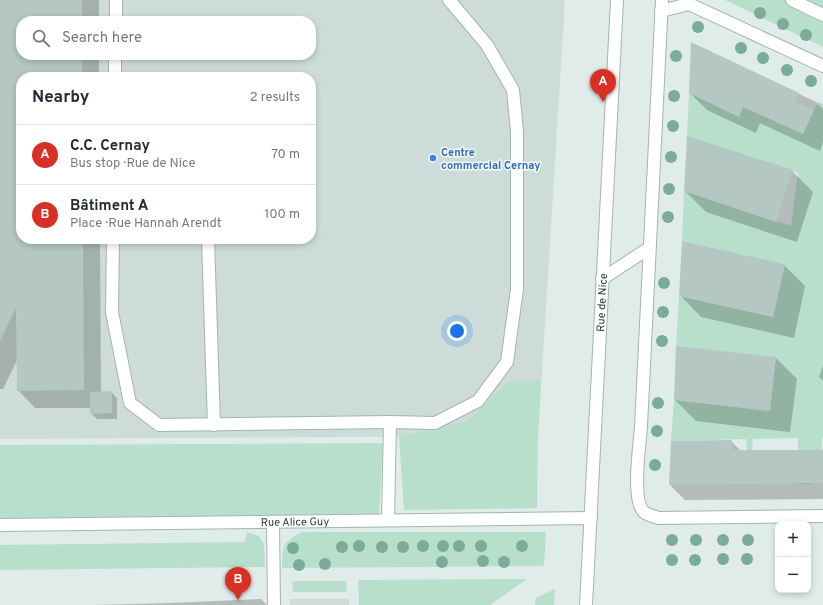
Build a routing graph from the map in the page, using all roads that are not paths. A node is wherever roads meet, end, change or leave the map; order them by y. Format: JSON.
{"nodes":[{"id":1,"x":116,"y":0,"type":"edge"},
{"id":2,"x":450,"y":0,"type":"edge"},
{"id":3,"x":616,"y":0,"type":"edge"},
{"id":4,"x":707,"y":0,"type":"edge"},
{"id":5,"x":792,"y":0,"type":"edge"},
{"id":6,"x":661,"y":6,"type":"edge"},
{"id":7,"x":709,"y":12,"type":"junction"},
{"id":8,"x":823,"y":15,"type":"edge"},
{"id":9,"x":116,"y":16,"type":"edge"},
{"id":10,"x":115,"y":60,"type":"edge"},
{"id":11,"x":823,"y":66,"type":"edge"},
{"id":12,"x":115,"y":72,"type":"edge"},
{"id":13,"x":113,"y":244,"type":"edge"},
{"id":14,"x":208,"y":244,"type":"edge"},
{"id":15,"x":649,"y":248,"type":"junction"},
{"id":16,"x":602,"y":279,"type":"junction"},
{"id":17,"x":390,"y":422,"type":"junction"},
{"id":18,"x":214,"y":425,"type":"junction"},
{"id":19,"x":823,"y":516,"type":"edge"},
{"id":20,"x":591,"y":518,"type":"junction"},
{"id":21,"x":388,"y":520,"type":"junction"},
{"id":22,"x":273,"y":522,"type":"junction"},
{"id":23,"x":0,"y":525,"type":"edge"},
{"id":24,"x":274,"y":605,"type":"edge"},
{"id":25,"x":586,"y":605,"type":"edge"}],
"edges":[{"from":1,"to":9,"type":"street"},
{"from":2,"to":17,"type":"street"},
{"from":3,"to":16,"type":"street","name":"Rue de Nice"},
{"from":4,"to":7,"type":"street"},
{"from":5,"to":8,"type":"street"},
{"from":6,"to":7,"type":"street"},
{"from":6,"to":15,"type":"street"},
{"from":7,"to":11,"type":"street"},
{"from":10,"to":12,"type":"street"},
{"from":13,"to":18,"type":"street"},
{"from":14,"to":18,"type":"street"},
{"from":15,"to":16,"type":"street"},
{"from":15,"to":19,"type":"street"},
{"from":16,"to":20,"type":"street","name":"Rue de Nice"},
{"from":17,"to":18,"type":"street"},
{"from":17,"to":21,"type":"street"},
{"from":20,"to":21,"type":"street","name":"Rue Alice Guy"},
{"from":20,"to":25,"type":"street","name":"Rue de Nice"},
{"from":21,"to":22,"type":"street","name":"Rue Alice Guy"},
{"from":22,"to":23,"type":"street","name":"Rue Alice Guy"},
{"from":22,"to":24,"type":"street"}]}
